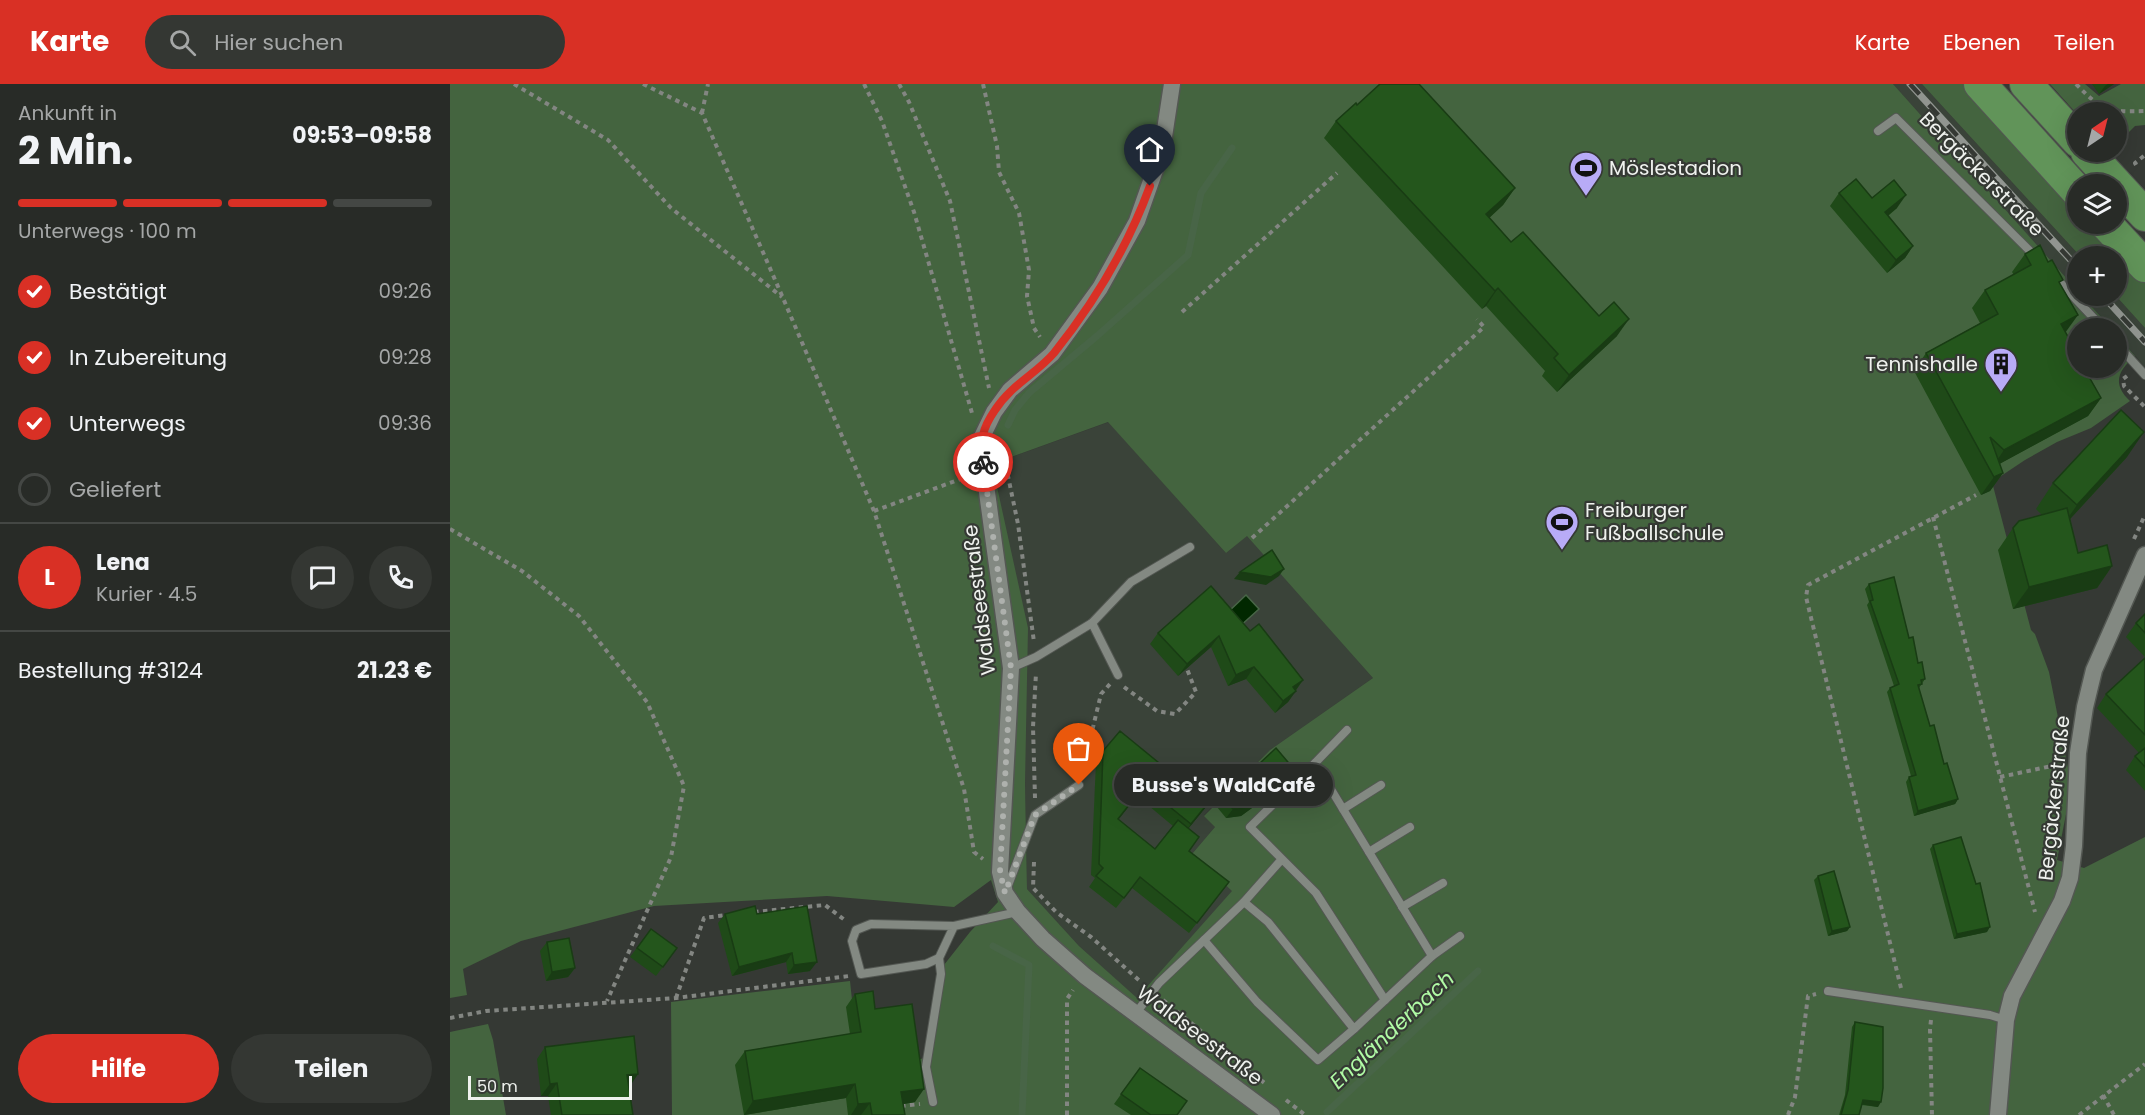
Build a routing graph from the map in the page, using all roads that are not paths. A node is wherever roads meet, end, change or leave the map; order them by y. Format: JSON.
{"nodes":[{"id":1,"x":1172,"y":84,"type":"edge"},
{"id":2,"x":1980,"y":84,"type":"edge"},
{"id":3,"x":2026,"y":84,"type":"edge"},
{"id":4,"x":2067,"y":129,"type":"edge"},
{"id":5,"x":1878,"y":131,"type":"dead end"},
{"id":6,"x":2096,"y":162,"type":"edge"},
{"id":7,"x":2067,"y":180,"type":"edge"},
{"id":8,"x":2145,"y":215,"type":"edge"},
{"id":9,"x":2115,"y":234,"type":"edge"},
{"id":10,"x":2042,"y":264,"type":"edge"},
{"id":11,"x":2145,"y":266,"type":"edge"},
{"id":12,"x":2050,"y":272,"type":"edge"},
{"id":13,"x":2094,"y":318,"type":"edge"},
{"id":14,"x":2127,"y":355,"type":"edge"},
{"id":15,"x":2145,"y":375,"type":"edge"},
{"id":16,"x":1190,"y":547,"type":"dead end"},
{"id":17,"x":2145,"y":555,"type":"edge"},
{"id":18,"x":1092,"y":623,"type":"junction"},
{"id":19,"x":1011,"y":668,"type":"junction"},
{"id":20,"x":1118,"y":675,"type":"road end"},
{"id":21,"x":1347,"y":730,"type":"dead end"},
{"id":22,"x":1315,"y":763,"type":"junction"},
{"id":23,"x":1079,"y":785,"type":"road end"},
{"id":24,"x":1382,"y":785,"type":"dead end"},
{"id":25,"x":1343,"y":809,"type":"junction"},
{"id":26,"x":1410,"y":827,"type":"dead end"},
{"id":27,"x":1369,"y":852,"type":"junction"},
{"id":28,"x":1282,"y":859,"type":"junction"},
{"id":29,"x":1443,"y":883,"type":"dead end"},
{"id":30,"x":1005,"y":893,"type":"junction"},
{"id":31,"x":1244,"y":902,"type":"junction"},
{"id":32,"x":1402,"y":908,"type":"junction"},
{"id":33,"x":1018,"y":912,"type":"junction"},
{"id":34,"x":954,"y":926,"type":"junction"},
{"id":35,"x":1460,"y":936,"type":"dead end"},
{"id":36,"x":1204,"y":940,"type":"junction"},
{"id":37,"x":1432,"y":956,"type":"junction"},
{"id":38,"x":939,"y":958,"type":"junction"},
{"id":39,"x":1828,"y":991,"type":"road end"},
{"id":40,"x":1385,"y":1000,"type":"junction"},
{"id":41,"x":1136,"y":1013,"type":"junction"},
{"id":42,"x":2006,"y":1020,"type":"junction"},
{"id":43,"x":1354,"y":1029,"type":"junction"},
{"id":44,"x":933,"y":1102,"type":"dead end"},
{"id":45,"x":1272,"y":1115,"type":"edge"},
{"id":46,"x":1998,"y":1115,"type":"edge"}],
"edges":[{"from":1,"to":19,"type":"street","name":"Waldseestraße"},
{"from":2,"to":7,"type":"highway"},
{"from":3,"to":4,"type":"highway"},
{"from":5,"to":10,"type":"lane","name":"Bergäckerstraße"},
{"from":6,"to":8,"type":"highway"},
{"from":9,"to":11,"type":"highway"},
{"from":12,"to":13,"type":"lane"},
{"from":14,"to":15,"type":"lane"},
{"from":16,"to":18,"type":"lane"},
{"from":17,"to":42,"type":"street","name":"Bergäckerstraße"},
{"from":18,"to":19,"type":"lane"},
{"from":18,"to":20,"type":"lane"},
{"from":19,"to":30,"type":"street","name":"Waldseestraße"},
{"from":21,"to":22,"type":"lane"},
{"from":22,"to":25,"type":"lane"},
{"from":22,"to":28,"type":"lane"},
{"from":23,"to":30,"type":"lane"},
{"from":24,"to":25,"type":"lane"},
{"from":25,"to":27,"type":"lane"},
{"from":26,"to":27,"type":"lane"},
{"from":27,"to":32,"type":"lane"},
{"from":28,"to":31,"type":"lane"},
{"from":28,"to":40,"type":"lane"},
{"from":29,"to":32,"type":"lane"},
{"from":30,"to":33,"type":"street","name":"Waldseestraße"},
{"from":31,"to":36,"type":"lane"},
{"from":31,"to":43,"type":"lane"},
{"from":32,"to":37,"type":"lane"},
{"from":33,"to":34,"type":"lane"},
{"from":33,"to":41,"type":"street","name":"Waldseestraße"},
{"from":34,"to":38,"type":"lane"},
{"from":34,"to":38,"type":"lane"},
{"from":35,"to":37,"type":"lane"},
{"from":36,"to":41,"type":"lane"},
{"from":36,"to":43,"type":"lane"},
{"from":37,"to":40,"type":"lane"},
{"from":38,"to":44,"type":"lane"},
{"from":39,"to":42,"type":"lane"},
{"from":40,"to":43,"type":"lane"},
{"from":41,"to":45,"type":"street","name":"Waldseestraße"},
{"from":42,"to":46,"type":"street","name":"Bergäckerstraße"}]}
